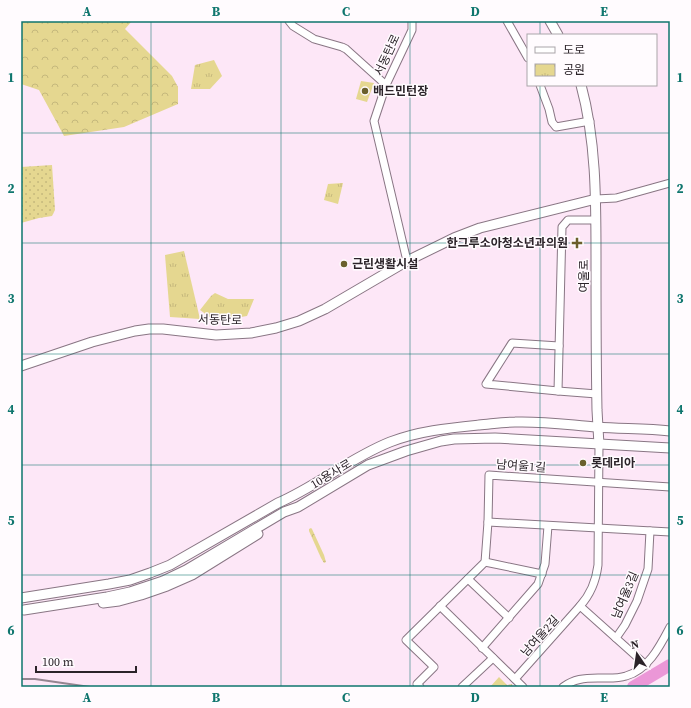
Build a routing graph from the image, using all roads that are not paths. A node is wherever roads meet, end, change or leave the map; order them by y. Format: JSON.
{"nodes":[{"id":1,"x":289,"y":21,"type":"edge"},
{"id":2,"x":412,"y":21,"type":"edge"},
{"id":3,"x":507,"y":21,"type":"edge"},
{"id":4,"x":550,"y":21,"type":"edge"},
{"id":5,"x":557,"y":34,"type":"edge"},
{"id":6,"x":527,"y":56,"type":"edge"},
{"id":7,"x":386,"y":85,"type":"junction"},
{"id":8,"x":540,"y":86,"type":"edge"},
{"id":9,"x":581,"y":86,"type":"edge"},
{"id":10,"x":590,"y":121,"type":"junction"},
{"id":11,"x":670,"y":184,"type":"edge"},
{"id":12,"x":596,"y":199,"type":"junction"},
{"id":13,"x":596,"y":220,"type":"junction"},
{"id":14,"x":406,"y":261,"type":"junction"},
{"id":15,"x":559,"y":346,"type":"junction"},
{"id":16,"x":21,"y":366,"type":"edge"},
{"id":17,"x":558,"y":391,"type":"junction"},
{"id":18,"x":596,"y":394,"type":"junction"},
{"id":19,"x":598,"y":427,"type":"junction"},
{"id":20,"x":670,"y":431,"type":"edge"},
{"id":21,"x":599,"y":445,"type":"junction"},
{"id":22,"x":670,"y":448,"type":"edge"},
{"id":23,"x":599,"y":482,"type":"junction"},
{"id":24,"x":670,"y":487,"type":"edge"},
{"id":25,"x":488,"y":522,"type":"junction"},
{"id":26,"x":548,"y":526,"type":"junction"},
{"id":27,"x":598,"y":528,"type":"junction"},
{"id":28,"x":650,"y":531,"type":"junction"},
{"id":29,"x":670,"y":532,"type":"edge"},
{"id":30,"x":485,"y":562,"type":"junction"},
{"id":31,"x":542,"y":574,"type":"junction"},
{"id":32,"x":468,"y":579,"type":"junction"},
{"id":33,"x":440,"y":606,"type":"junction"},
{"id":34,"x":580,"y":606,"type":"junction"},
{"id":35,"x":22,"y":607,"type":"edge"},
{"id":36,"x":509,"y":618,"type":"junction"},
{"id":37,"x":670,"y":627,"type":"edge"},
{"id":38,"x":616,"y":638,"type":"junction"},
{"id":39,"x":667,"y":641,"type":"edge"},
{"id":40,"x":482,"y":648,"type":"junction"},
{"id":41,"x":493,"y":658,"type":"junction"},
{"id":42,"x":646,"y":664,"type":"junction"},
{"id":43,"x":515,"y":679,"type":"junction"},
{"id":44,"x":420,"y":687,"type":"edge"},
{"id":45,"x":462,"y":687,"type":"edge"},
{"id":46,"x":523,"y":687,"type":"edge"},
{"id":47,"x":563,"y":687,"type":"edge"}],
"edges":[{"from":1,"to":7,"type":"street"},
{"from":2,"to":7,"type":"street","name":"서동탄로"},
{"from":3,"to":6,"type":"street"},
{"from":4,"to":5,"type":"street"},
{"from":7,"to":14,"type":"street","name":"서동탄로"},
{"from":8,"to":10,"type":"street"},
{"from":9,"to":10,"type":"street","name":"여울로"},
{"from":10,"to":12,"type":"street","name":"여울로"},
{"from":11,"to":12,"type":"street"},
{"from":12,"to":13,"type":"street","name":"여울로"},
{"from":12,"to":14,"type":"street","name":"서동탄로"},
{"from":13,"to":15,"type":"street"},
{"from":13,"to":18,"type":"street","name":"여울로"},
{"from":14,"to":16,"type":"street","name":"서동탄로"},
{"from":15,"to":17,"type":"street"},
{"from":15,"to":17,"type":"street"},
{"from":17,"to":18,"type":"street"},
{"from":18,"to":19,"type":"street","name":"여울로"},
{"from":19,"to":20,"type":"street","name":"10용사로"},
{"from":19,"to":21,"type":"street","name":"여울로"},
{"from":19,"to":35,"type":"street","name":"10용사로"},
{"from":21,"to":22,"type":"street","name":"10용사로"},
{"from":21,"to":23,"type":"street","name":"남여울2길"},
{"from":21,"to":35,"type":"street","name":"10용사로"},
{"from":23,"to":24,"type":"street"},
{"from":23,"to":25,"type":"street","name":"남여울1길"},
{"from":23,"to":27,"type":"street","name":"남여울2길"},
{"from":25,"to":26,"type":"street"},
{"from":25,"to":30,"type":"street","name":"남여울1길"},
{"from":26,"to":27,"type":"street"},
{"from":26,"to":31,"type":"street"},
{"from":27,"to":28,"type":"street"},
{"from":27,"to":34,"type":"street","name":"남여울2길"},
{"from":28,"to":29,"type":"street"},
{"from":28,"to":38,"type":"street","name":"남여울3길"},
{"from":30,"to":31,"type":"street"},
{"from":30,"to":32,"type":"street"},
{"from":31,"to":36,"type":"street"},
{"from":32,"to":33,"type":"street"},
{"from":32,"to":36,"type":"street"},
{"from":33,"to":40,"type":"street"},
{"from":33,"to":44,"type":"street"},
{"from":34,"to":38,"type":"street"},
{"from":34,"to":43,"type":"street","name":"남여울2길"},
{"from":36,"to":40,"type":"street"},
{"from":37,"to":39,"type":"street"},
{"from":38,"to":42,"type":"street"},
{"from":39,"to":42,"type":"street"},
{"from":40,"to":41,"type":"street"},
{"from":41,"to":43,"type":"street"},
{"from":41,"to":45,"type":"street"},
{"from":42,"to":47,"type":"street"},
{"from":43,"to":46,"type":"street"}]}
